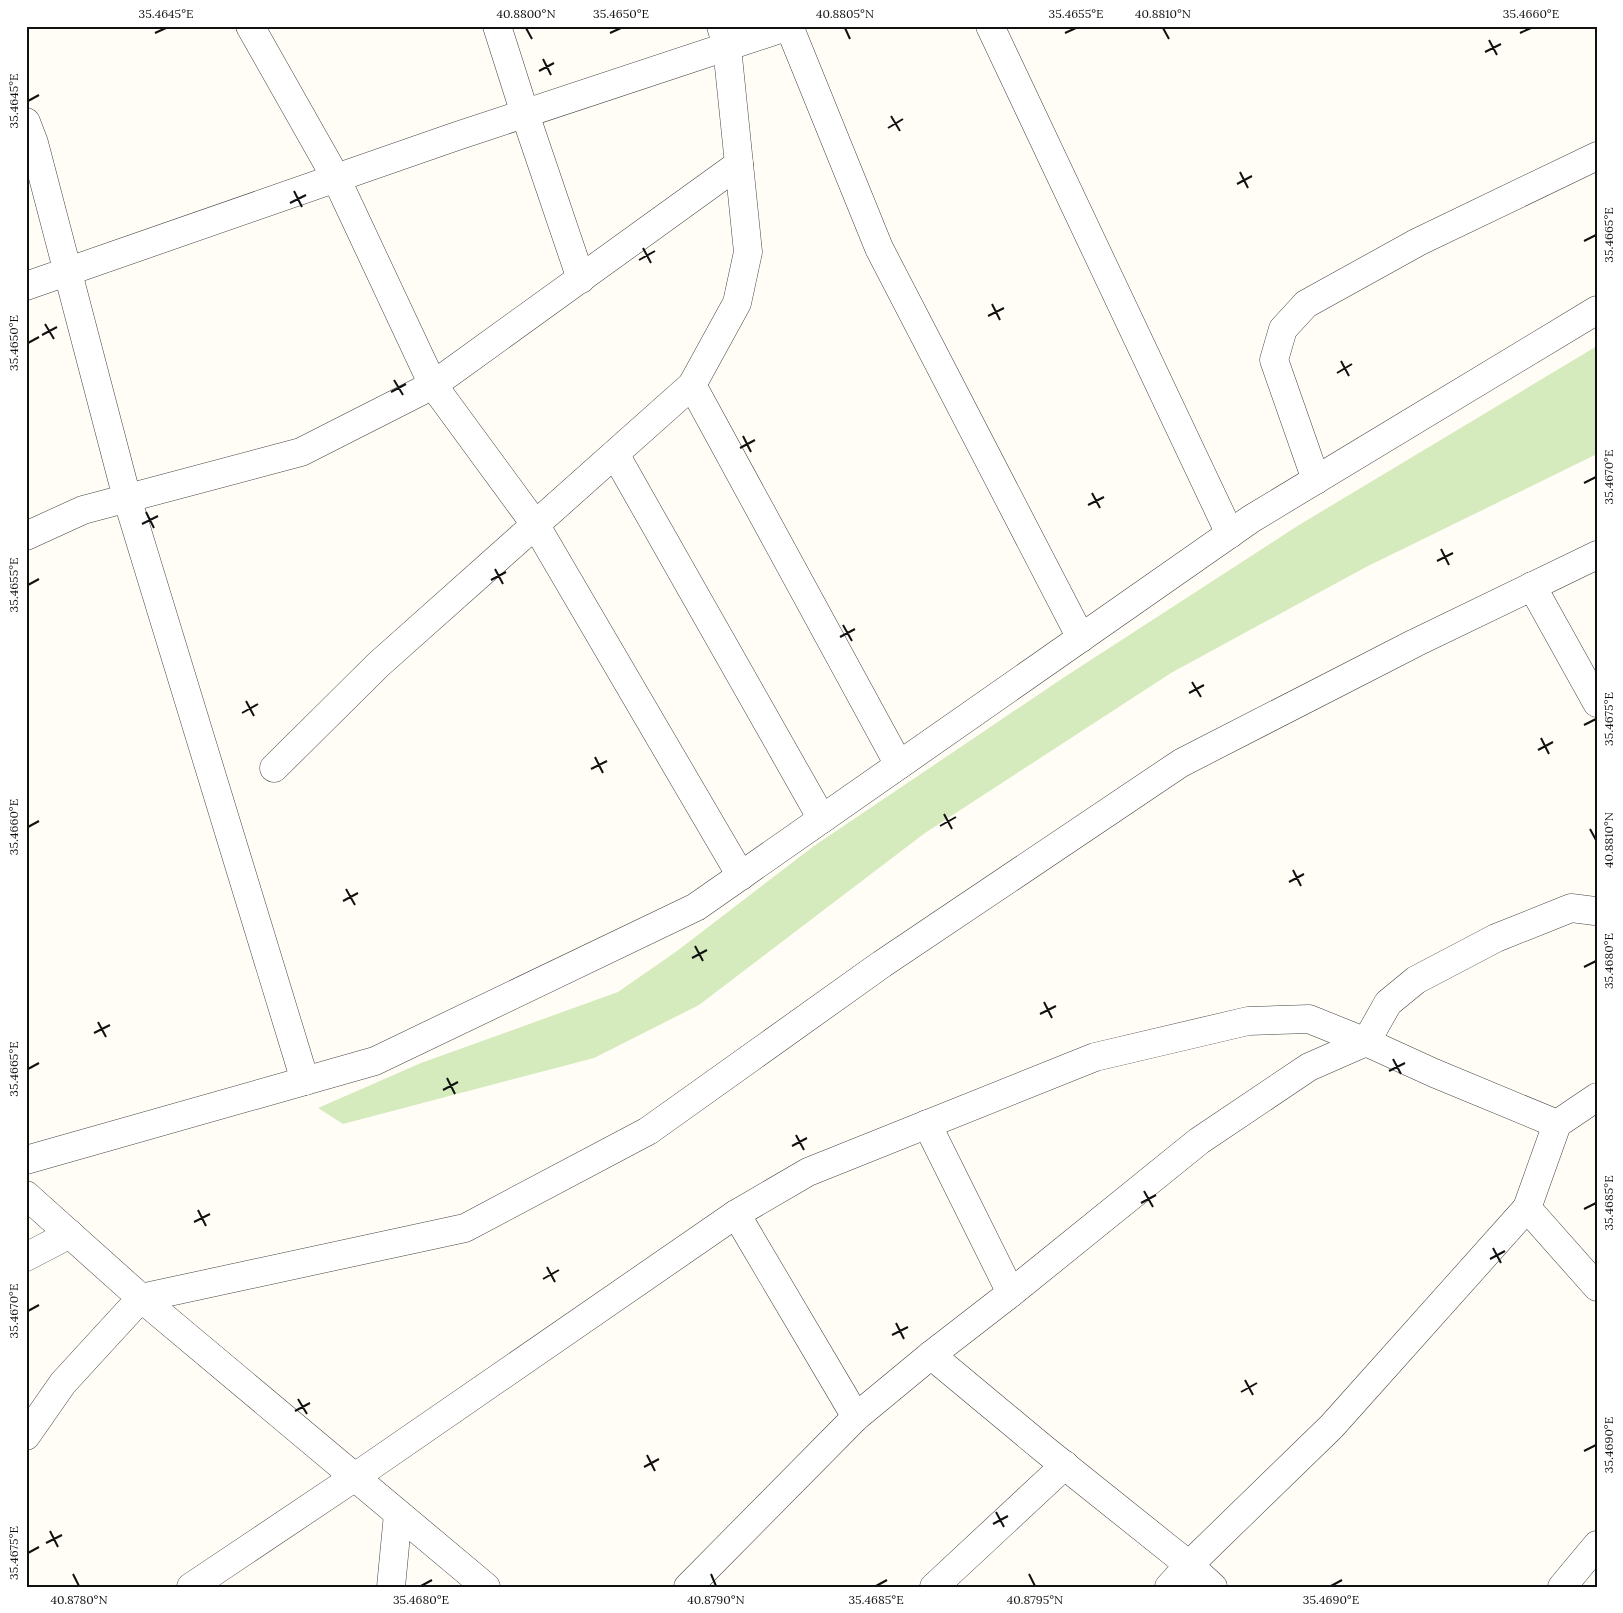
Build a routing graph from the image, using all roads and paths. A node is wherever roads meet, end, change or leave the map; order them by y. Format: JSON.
{"nodes":[{"id":1,"x":250,"y":26,"type":"edge"},
{"id":2,"x":497,"y":26,"type":"edge"},
{"id":3,"x":789,"y":26,"type":"edge"},
{"id":4,"x":990,"y":26,"type":"edge"},
{"id":5,"x":724,"y":37,"type":"edge"},
{"id":6,"x":524,"y":114,"type":"junction"},
{"id":7,"x":26,"y":122,"type":"edge"},
{"id":8,"x":1597,"y":156,"type":"edge"},
{"id":9,"x":739,"y":164,"type":"junction"},
{"id":10,"x":336,"y":178,"type":"junction"},
{"id":11,"x":68,"y":271,"type":"junction"},
{"id":12,"x":581,"y":279,"type":"junction"},
{"id":13,"x":26,"y":286,"type":"edge"},
{"id":14,"x":1597,"y":310,"type":"edge"},
{"id":15,"x":433,"y":385,"type":"junction"},
{"id":16,"x":692,"y":385,"type":"junction"},
{"id":17,"x":615,"y":454,"type":"junction"},
{"id":18,"x":1316,"y":480,"type":"junction"},
{"id":19,"x":127,"y":498,"type":"junction"},
{"id":20,"x":536,"y":524,"type":"junction"},
{"id":21,"x":1230,"y":534,"type":"junction"},
{"id":22,"x":26,"y":536,"type":"edge"},
{"id":23,"x":1597,"y":555,"type":"edge"},
{"id":24,"x":1532,"y":586,"type":"junction"},
{"id":25,"x":1081,"y":638,"type":"junction"},
{"id":26,"x":1597,"y":703,"type":"edge"},
{"id":27,"x":899,"y":765,"type":"junction"},
{"id":28,"x":274,"y":768,"type":"dead end"},
{"id":29,"x":822,"y":819,"type":"junction"},
{"id":30,"x":741,"y":876,"type":"junction"},
{"id":31,"x":1596,"y":913,"type":"edge"},
{"id":32,"x":1366,"y":1042,"type":"junction"},
{"id":33,"x":305,"y":1081,"type":"junction"},
{"id":34,"x":1597,"y":1096,"type":"edge"},
{"id":35,"x":927,"y":1124,"type":"junction"},
{"id":36,"x":1557,"y":1124,"type":"junction"},
{"id":37,"x":26,"y":1160,"type":"edge"},
{"id":38,"x":26,"y":1195,"type":"edge"},
{"id":39,"x":1526,"y":1208,"type":"junction"},
{"id":40,"x":736,"y":1214,"type":"junction"},
{"id":41,"x":70,"y":1234,"type":"junction"},
{"id":42,"x":26,"y":1257,"type":"edge"},
{"id":43,"x":1597,"y":1288,"type":"edge"},
{"id":44,"x":1011,"y":1293,"type":"junction"},
{"id":45,"x":141,"y":1298,"type":"junction"},
{"id":46,"x":931,"y":1355,"type":"junction"},
{"id":47,"x":856,"y":1417,"type":"junction"},
{"id":48,"x":26,"y":1436,"type":"edge"},
{"id":49,"x":1065,"y":1465,"type":"junction"},
{"id":50,"x":355,"y":1477,"type":"junction"},
{"id":51,"x":398,"y":1514,"type":"junction"},
{"id":52,"x":1597,"y":1546,"type":"edge"},
{"id":53,"x":1189,"y":1565,"type":"junction"},
{"id":54,"x":191,"y":1587,"type":"edge"},
{"id":55,"x":391,"y":1587,"type":"edge"},
{"id":56,"x":486,"y":1587,"type":"edge"},
{"id":57,"x":688,"y":1587,"type":"edge"},
{"id":58,"x":934,"y":1587,"type":"edge"},
{"id":59,"x":1169,"y":1587,"type":"edge"},
{"id":60,"x":1213,"y":1587,"type":"edge"},
{"id":61,"x":1562,"y":1587,"type":"edge"}],
"edges":[{"from":1,"to":10,"type":"street"},
{"from":2,"to":6,"type":"street"},
{"from":3,"to":5,"type":"street"},
{"from":3,"to":25,"type":"street"},
{"from":4,"to":21,"type":"street"},
{"from":5,"to":6,"type":"street"},
{"from":5,"to":9,"type":"street"},
{"from":6,"to":10,"type":"street"},
{"from":6,"to":12,"type":"street"},
{"from":7,"to":11,"type":"street"},
{"from":8,"to":18,"type":"street"},
{"from":9,"to":12,"type":"street"},
{"from":9,"to":16,"type":"street"},
{"from":10,"to":11,"type":"street"},
{"from":10,"to":15,"type":"street"},
{"from":11,"to":13,"type":"street"},
{"from":11,"to":19,"type":"street"},
{"from":12,"to":15,"type":"street"},
{"from":14,"to":18,"type":"street"},
{"from":15,"to":19,"type":"street"},
{"from":15,"to":20,"type":"street"},
{"from":16,"to":17,"type":"street"},
{"from":16,"to":27,"type":"street"},
{"from":17,"to":20,"type":"street"},
{"from":17,"to":29,"type":"street"},
{"from":18,"to":21,"type":"street"},
{"from":19,"to":22,"type":"street"},
{"from":19,"to":33,"type":"street"},
{"from":20,"to":28,"type":"street"},
{"from":20,"to":30,"type":"street"},
{"from":21,"to":25,"type":"street"},
{"from":23,"to":24,"type":"street"},
{"from":24,"to":26,"type":"street"},
{"from":24,"to":45,"type":"street"},
{"from":25,"to":27,"type":"street"},
{"from":27,"to":29,"type":"street"},
{"from":29,"to":30,"type":"street"},
{"from":30,"to":33,"type":"street"},
{"from":31,"to":32,"type":"street"},
{"from":32,"to":35,"type":"street"},
{"from":32,"to":36,"type":"street"},
{"from":32,"to":44,"type":"street"},
{"from":33,"to":37,"type":"street"},
{"from":34,"to":36,"type":"street"},
{"from":35,"to":40,"type":"street"},
{"from":35,"to":44,"type":"street"},
{"from":36,"to":39,"type":"street"},
{"from":38,"to":41,"type":"street"},
{"from":39,"to":43,"type":"street"},
{"from":39,"to":53,"type":"street"},
{"from":40,"to":47,"type":"street"},
{"from":40,"to":50,"type":"street"},
{"from":41,"to":42,"type":"street"},
{"from":41,"to":45,"type":"street"},
{"from":44,"to":46,"type":"street"},
{"from":45,"to":48,"type":"street"},
{"from":45,"to":50,"type":"street"},
{"from":46,"to":47,"type":"street"},
{"from":46,"to":49,"type":"street"},
{"from":47,"to":57,"type":"street"},
{"from":49,"to":53,"type":"street"},
{"from":49,"to":58,"type":"street"},
{"from":50,"to":51,"type":"street"},
{"from":50,"to":54,"type":"street"},
{"from":51,"to":55,"type":"street"},
{"from":51,"to":56,"type":"street"},
{"from":52,"to":61,"type":"street"},
{"from":53,"to":59,"type":"street"},
{"from":53,"to":60,"type":"street"}]}
